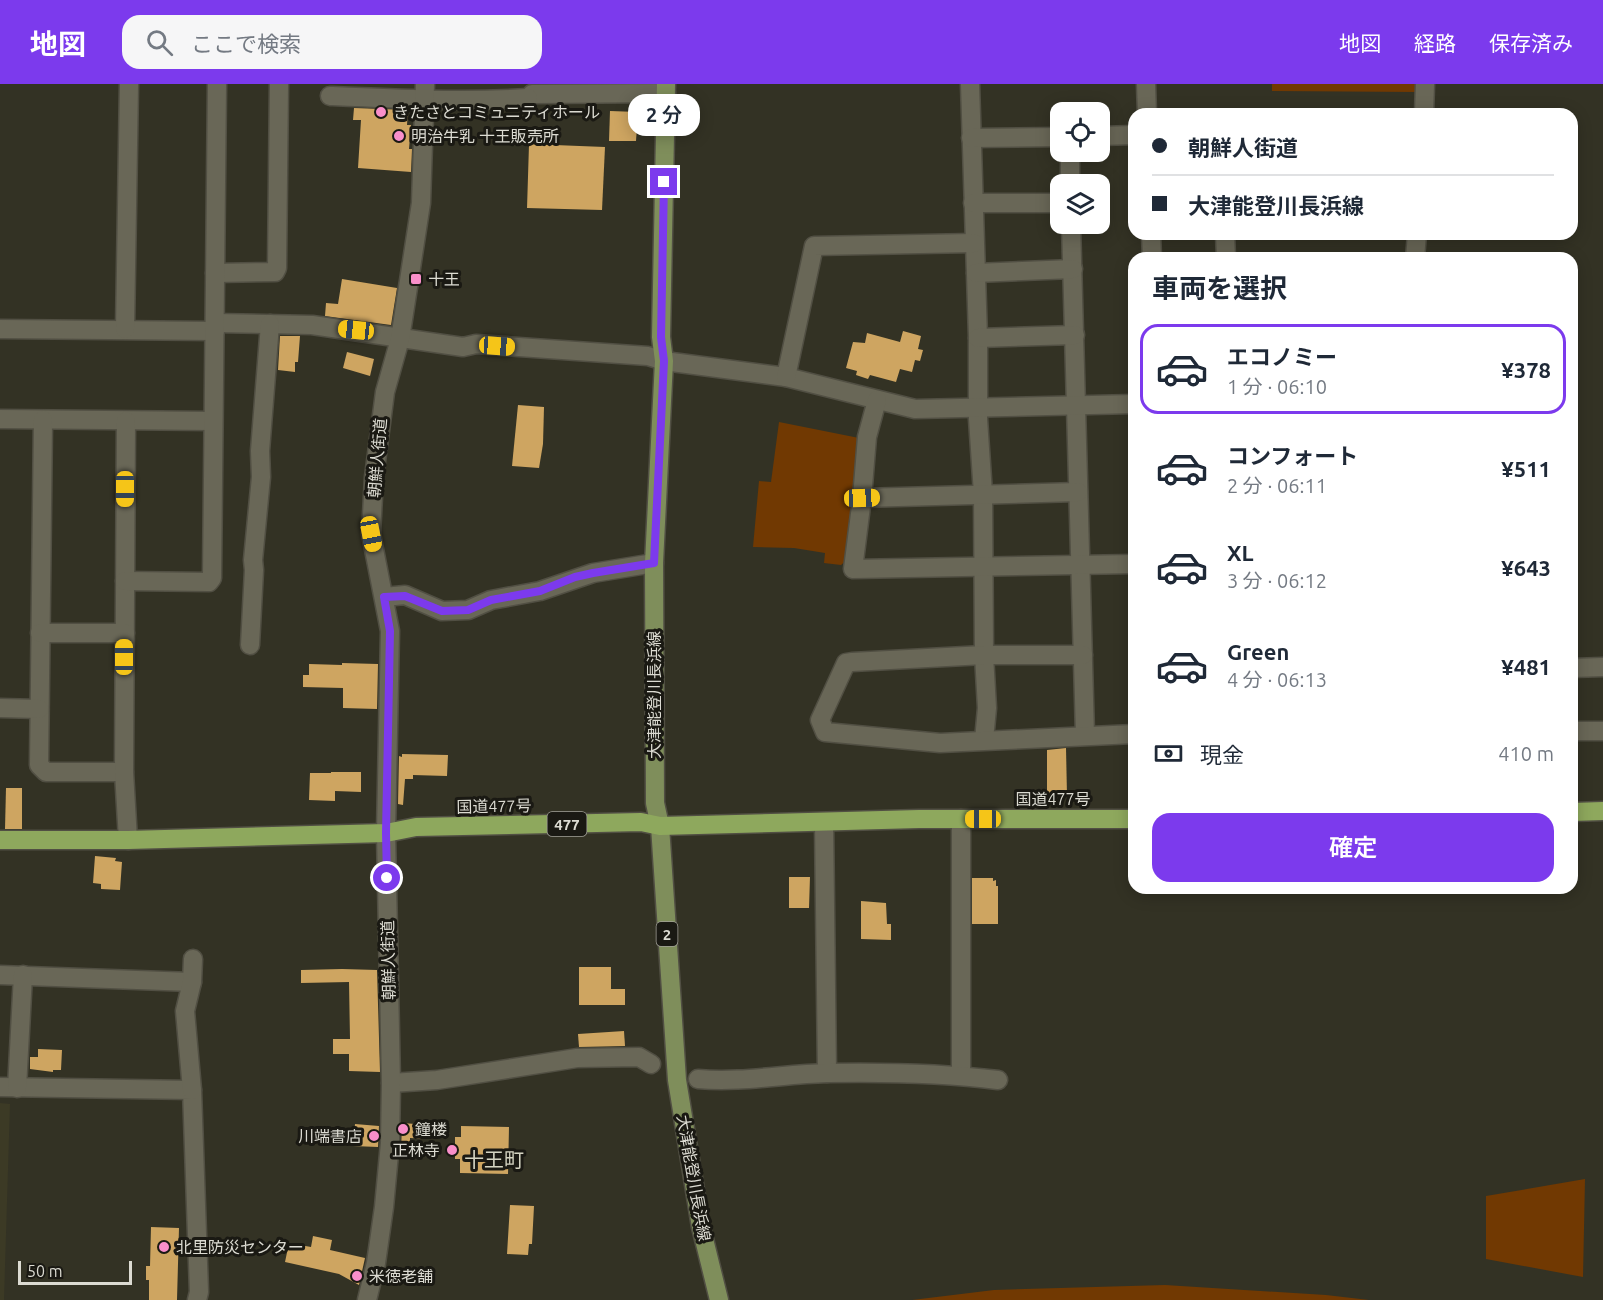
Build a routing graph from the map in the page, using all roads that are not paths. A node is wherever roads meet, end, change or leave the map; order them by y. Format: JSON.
{"nodes":[{"id":1,"x":129,"y":84,"type":"edge"},
{"id":2,"x":217,"y":84,"type":"edge"},
{"id":3,"x":279,"y":84,"type":"edge"},
{"id":4,"x":970,"y":84,"type":"edge"},
{"id":5,"x":1146,"y":84,"type":"edge"},
{"id":6,"x":1425,"y":84,"type":"edge"},
{"id":7,"x":666,"y":89,"type":"edge"},
{"id":8,"x":425,"y":92,"type":"edge"},
{"id":9,"x":330,"y":96,"type":"dead end"},
{"id":10,"x":1147,"y":108,"type":"edge"},
{"id":11,"x":1424,"y":108,"type":"edge"},
{"id":12,"x":1128,"y":135,"type":"edge"},
{"id":13,"x":1110,"y":136,"type":"edge"},
{"id":14,"x":1050,"y":137,"type":"edge"},
{"id":15,"x":971,"y":138,"type":"junction"},
{"id":16,"x":973,"y":203,"type":"junction"},
{"id":17,"x":1050,"y":203,"type":"edge"},
{"id":18,"x":1071,"y":234,"type":"edge"},
{"id":19,"x":974,"y":243,"type":"junction"},
{"id":20,"x":1073,"y":269,"type":"junction"},
{"id":21,"x":215,"y":273,"type":"junction"},
{"id":22,"x":976,"y":273,"type":"junction"},
{"id":23,"x":270,"y":324,"type":"junction"},
{"id":24,"x":215,"y":327,"type":"junction"},
{"id":25,"x":0,"y":329,"type":"edge"},
{"id":26,"x":126,"y":330,"type":"junction"},
{"id":27,"x":1074,"y":335,"type":"junction"},
{"id":28,"x":978,"y":338,"type":"junction"},
{"id":29,"x":400,"y":339,"type":"junction"},
{"id":30,"x":664,"y":361,"type":"junction"},
{"id":31,"x":786,"y":378,"type":"junction"},
{"id":32,"x":877,"y":400,"type":"junction"},
{"id":33,"x":1128,"y":404,"type":"edge"},
{"id":34,"x":1078,"y":407,"type":"junction"},
{"id":35,"x":978,"y":408,"type":"junction"},
{"id":36,"x":0,"y":419,"type":"edge"},
{"id":37,"x":43,"y":420,"type":"junction"},
{"id":38,"x":126,"y":421,"type":"junction"},
{"id":39,"x":213,"y":422,"type":"junction"},
{"id":40,"x":1078,"y":492,"type":"junction"},
{"id":41,"x":982,"y":494,"type":"junction"},
{"id":42,"x":862,"y":498,"type":"junction"},
{"id":43,"x":654,"y":563,"type":"junction"},
{"id":44,"x":1128,"y":564,"type":"edge"},
{"id":45,"x":1082,"y":566,"type":"junction"},
{"id":46,"x":983,"y":567,"type":"junction"},
{"id":47,"x":125,"y":581,"type":"junction"},
{"id":48,"x":384,"y":597,"type":"junction"},
{"id":49,"x":40,"y":633,"type":"junction"},
{"id":50,"x":124,"y":633,"type":"junction"},
{"id":51,"x":250,"y":645,"type":"dead end"},
{"id":52,"x":1083,"y":655,"type":"junction"},
{"id":53,"x":984,"y":656,"type":"junction"},
{"id":54,"x":1603,"y":667,"type":"edge"},
{"id":55,"x":1578,"y":668,"type":"edge"},
{"id":56,"x":0,"y":708,"type":"edge"},
{"id":57,"x":39,"y":709,"type":"junction"},
{"id":58,"x":1578,"y":731,"type":"edge"},
{"id":59,"x":1603,"y":731,"type":"edge"},
{"id":60,"x":1128,"y":734,"type":"edge"},
{"id":61,"x":1086,"y":735,"type":"junction"},
{"id":62,"x":984,"y":740,"type":"junction"},
{"id":63,"x":123,"y":772,"type":"junction"},
{"id":64,"x":1603,"y":811,"type":"edge"},
{"id":65,"x":1578,"y":812,"type":"edge"},
{"id":66,"x":961,"y":819,"type":"junction"},
{"id":67,"x":1128,"y":819,"type":"edge"},
{"id":68,"x":824,"y":822,"type":"junction"},
{"id":69,"x":660,"y":826,"type":"junction"},
{"id":70,"x":386,"y":833,"type":"junction"},
{"id":71,"x":0,"y":840,"type":"edge"},
{"id":72,"x":128,"y":840,"type":"junction"},
{"id":73,"x":193,"y":959,"type":"dead end"},
{"id":74,"x":0,"y":975,"type":"edge"},
{"id":75,"x":22,"y":975,"type":"junction"},
{"id":76,"x":192,"y":982,"type":"junction"},
{"id":77,"x":651,"y":1064,"type":"dead end"},
{"id":78,"x":827,"y":1073,"type":"junction"},
{"id":79,"x":961,"y":1075,"type":"junction"},
{"id":80,"x":698,"y":1079,"type":"dead end"},
{"id":81,"x":998,"y":1080,"type":"dead end"},
{"id":82,"x":391,"y":1083,"type":"junction"},
{"id":83,"x":9,"y":1088,"type":"edge"},
{"id":84,"x":192,"y":1090,"type":"junction"},
{"id":85,"x":197,"y":1300,"type":"edge"},
{"id":86,"x":367,"y":1300,"type":"edge"},
{"id":87,"x":720,"y":1300,"type":"edge"}],
"edges":[{"from":1,"to":26,"type":"street"},
{"from":2,"to":21,"type":"street"},
{"from":3,"to":21,"type":"street"},
{"from":4,"to":15,"type":"street"},
{"from":5,"to":10,"type":"street"},
{"from":6,"to":11,"type":"street"},
{"from":7,"to":8,"type":"street"},
{"from":7,"to":30,"type":"main road","name":"大津能登川長浜線","number":"2"},
{"from":8,"to":9,"type":"street"},
{"from":8,"to":29,"type":"street","name":"朝鮮人街道"},
{"from":12,"to":13,"type":"street"},
{"from":14,"to":15,"type":"street"},
{"from":15,"to":16,"type":"street"},
{"from":16,"to":17,"type":"street"},
{"from":16,"to":19,"type":"street"},
{"from":18,"to":20,"type":"street"},
{"from":19,"to":22,"type":"street"},
{"from":19,"to":31,"type":"street"},
{"from":20,"to":22,"type":"street"},
{"from":20,"to":27,"type":"street"},
{"from":21,"to":24,"type":"street"},
{"from":22,"to":28,"type":"street"},
{"from":23,"to":24,"type":"street"},
{"from":23,"to":29,"type":"street"},
{"from":23,"to":51,"type":"street"},
{"from":24,"to":26,"type":"street"},
{"from":24,"to":39,"type":"street"},
{"from":25,"to":26,"type":"street"},
{"from":27,"to":28,"type":"street"},
{"from":27,"to":34,"type":"street"},
{"from":28,"to":35,"type":"street"},
{"from":29,"to":30,"type":"street"},
{"from":29,"to":48,"type":"street","name":"朝鮮人街道"},
{"from":30,"to":31,"type":"street"},
{"from":30,"to":43,"type":"main road","name":"大津能登川長浜線","number":"2"},
{"from":31,"to":32,"type":"street"},
{"from":32,"to":35,"type":"street"},
{"from":32,"to":42,"type":"street"},
{"from":33,"to":34,"type":"street"},
{"from":34,"to":35,"type":"street"},
{"from":34,"to":40,"type":"street"},
{"from":35,"to":41,"type":"street"},
{"from":36,"to":37,"type":"street"},
{"from":37,"to":38,"type":"street"},
{"from":37,"to":49,"type":"street"},
{"from":38,"to":39,"type":"street"},
{"from":38,"to":47,"type":"street"},
{"from":39,"to":47,"type":"street"},
{"from":40,"to":41,"type":"street"},
{"from":40,"to":45,"type":"street"},
{"from":41,"to":42,"type":"street"},
{"from":41,"to":46,"type":"street"},
{"from":42,"to":46,"type":"street"},
{"from":43,"to":48,"type":"street"},
{"from":43,"to":69,"type":"main road","name":"大津能登川長浜線","number":"2"},
{"from":44,"to":45,"type":"street"},
{"from":45,"to":46,"type":"street"},
{"from":45,"to":52,"type":"street"},
{"from":46,"to":53,"type":"street"},
{"from":47,"to":50,"type":"street"},
{"from":48,"to":70,"type":"street","name":"朝鮮人街道"},
{"from":49,"to":50,"type":"street"},
{"from":49,"to":57,"type":"street"},
{"from":50,"to":63,"type":"street"},
{"from":52,"to":53,"type":"street"},
{"from":52,"to":61,"type":"street"},
{"from":53,"to":62,"type":"street"},
{"from":53,"to":62,"type":"street"},
{"from":54,"to":55,"type":"street"},
{"from":56,"to":57,"type":"street"},
{"from":57,"to":63,"type":"street"},
{"from":58,"to":59,"type":"street"},
{"from":60,"to":61,"type":"street"},
{"from":61,"to":62,"type":"street"},
{"from":63,"to":72,"type":"street"},
{"from":64,"to":65,"type":"highway"},
{"from":66,"to":67,"type":"highway","name":"国道477号","number":"477"},
{"from":66,"to":68,"type":"highway","name":"国道477号","number":"477"},
{"from":66,"to":79,"type":"street"},
{"from":68,"to":69,"type":"highway","name":"国道477号","number":"477"},
{"from":68,"to":78,"type":"street"},
{"from":69,"to":70,"type":"highway","name":"国道477号","number":"477"},
{"from":69,"to":87,"type":"main road","name":"大津能登川長浜線","number":"2"},
{"from":70,"to":72,"type":"highway","name":"国道477号","number":"477"},
{"from":70,"to":82,"type":"street","name":"朝鮮人街道"},
{"from":71,"to":72,"type":"highway","name":"国道477号","number":"477"},
{"from":73,"to":76,"type":"street"},
{"from":74,"to":75,"type":"street"},
{"from":75,"to":76,"type":"street"},
{"from":75,"to":83,"type":"street"},
{"from":76,"to":84,"type":"street"},
{"from":77,"to":82,"type":"street"},
{"from":78,"to":79,"type":"street"},
{"from":78,"to":80,"type":"street"},
{"from":79,"to":81,"type":"street"},
{"from":82,"to":86,"type":"street","name":"朝鮮人街道"},
{"from":83,"to":84,"type":"street"},
{"from":84,"to":85,"type":"street"}]}
